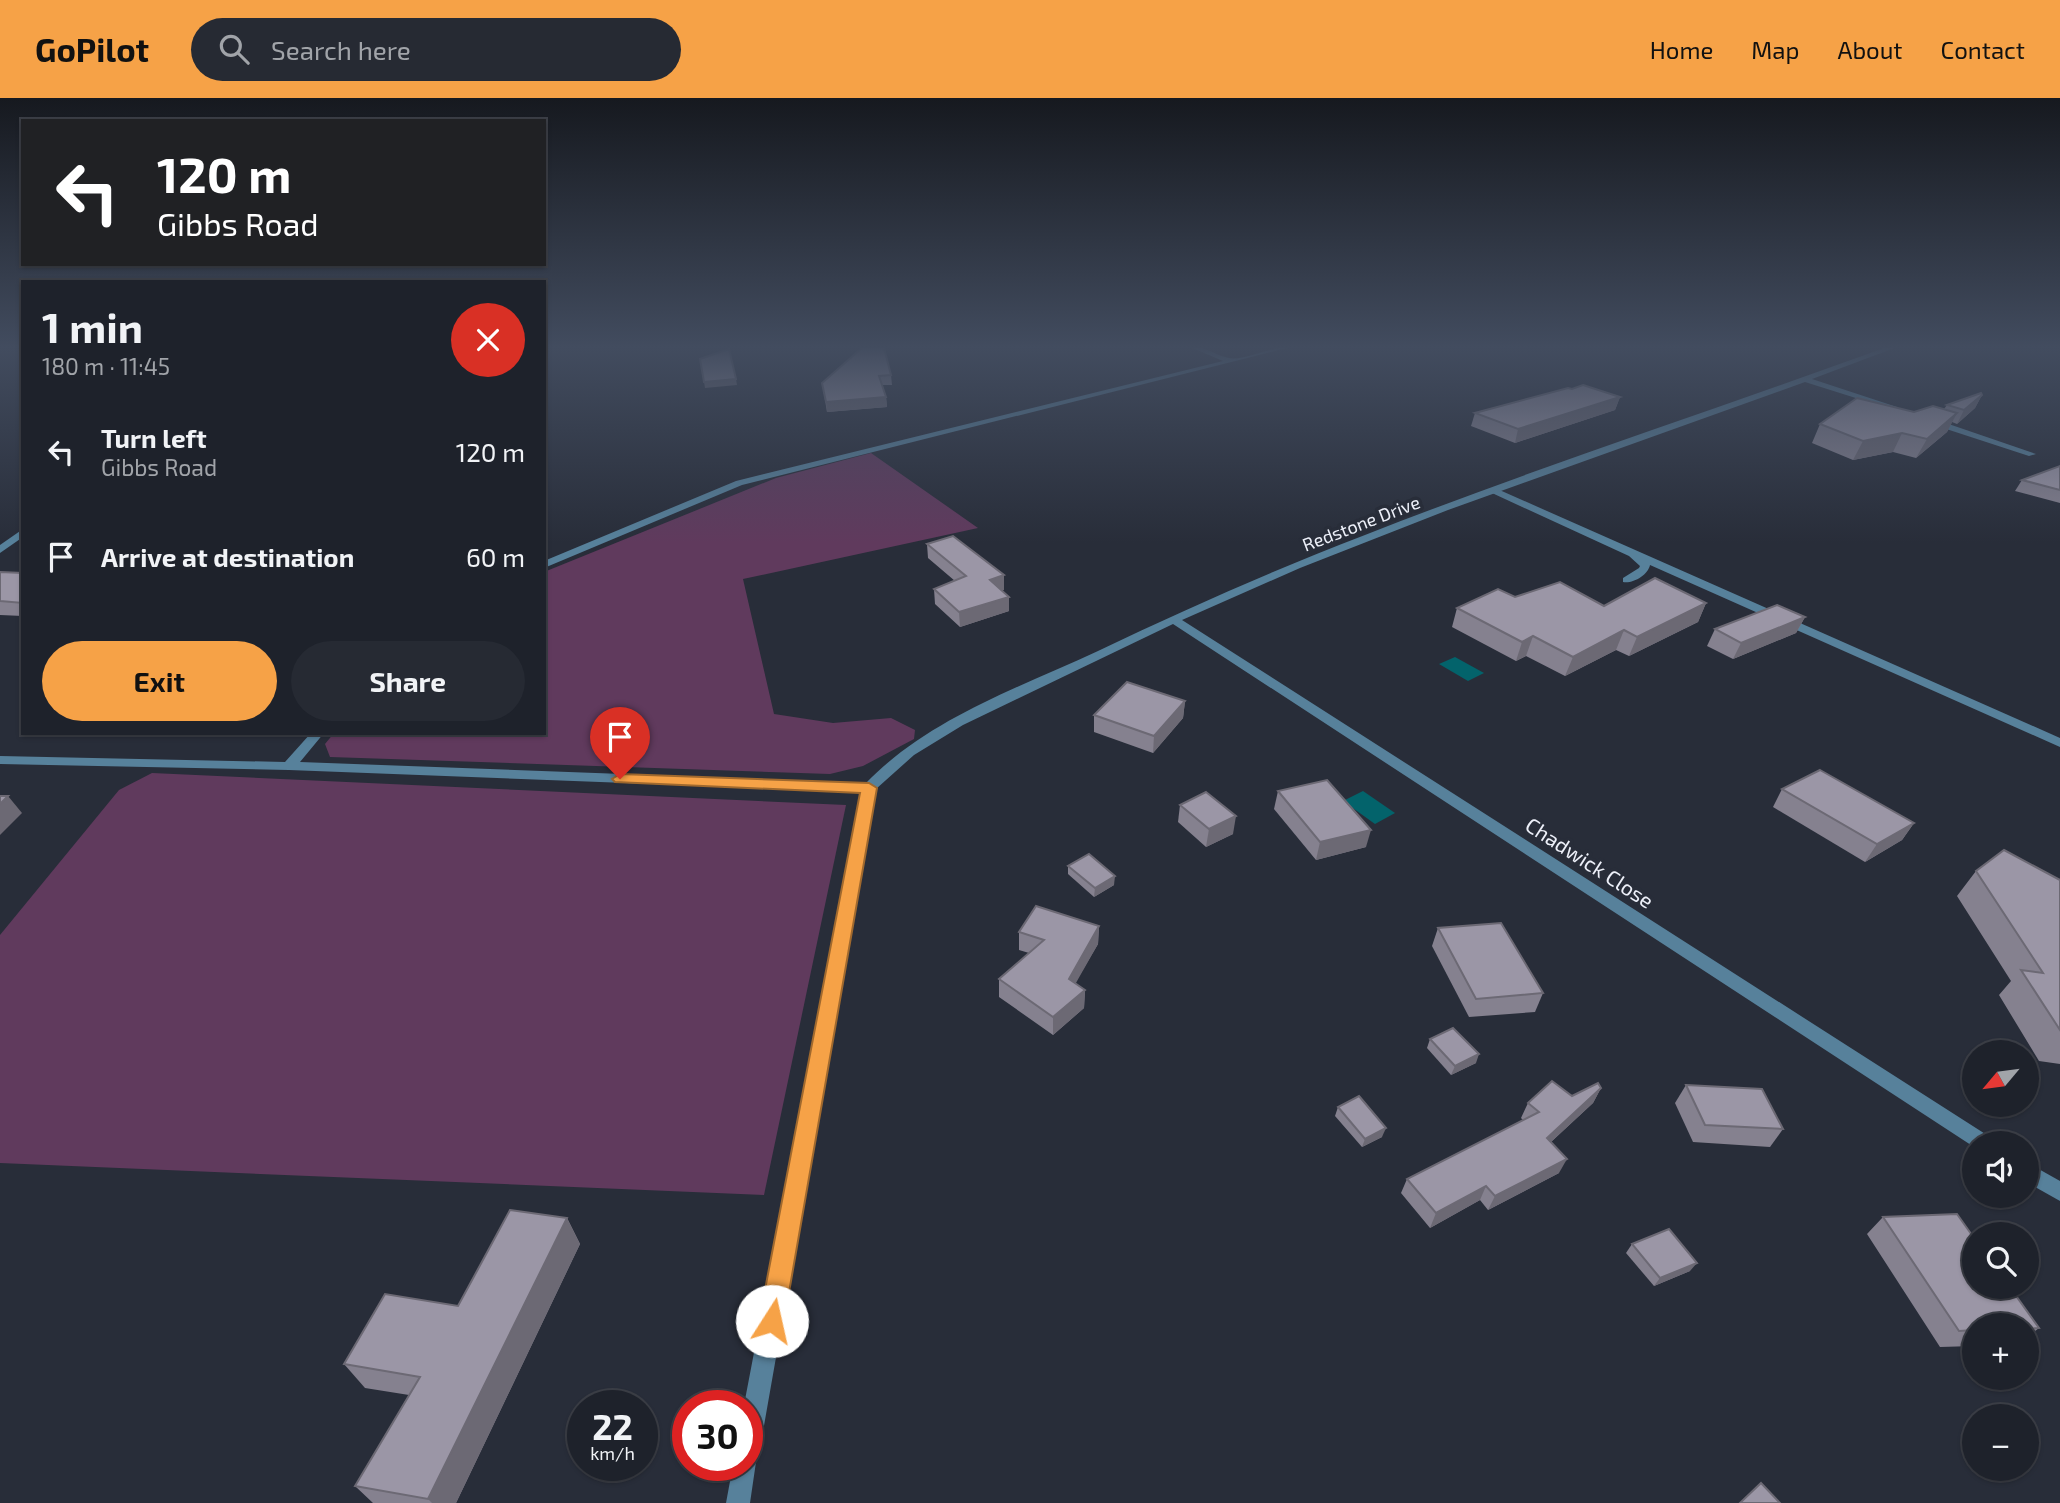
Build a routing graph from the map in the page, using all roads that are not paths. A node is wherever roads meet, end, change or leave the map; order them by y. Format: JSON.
{"nodes":[{"id":1,"x":1022,"y":413,"type":"edge"},
{"id":2,"x":1711,"y":413,"type":"edge"},
{"id":3,"x":1918,"y":416,"type":"edge"},
{"id":4,"x":2032,"y":454,"type":"dead end"},
{"id":5,"x":1495,"y":491,"type":"junction"},
{"id":6,"x":21,"y":534,"type":"edge"},
{"id":7,"x":0,"y":550,"type":"edge"},
{"id":8,"x":1633,"y":554,"type":"junction"},
{"id":9,"x":546,"y":564,"type":"edge"},
{"id":10,"x":1627,"y":580,"type":"dead end"},
{"id":11,"x":1173,"y":619,"type":"junction"},
{"id":12,"x":316,"y":735,"type":"edge"},
{"id":13,"x":2060,"y":743,"type":"edge"},
{"id":14,"x":0,"y":761,"type":"edge"},
{"id":15,"x":289,"y":766,"type":"junction"},
{"id":16,"x":869,"y":788,"type":"junction"},
{"id":17,"x":1964,"y":1131,"type":"edge"},
{"id":18,"x":2039,"y":1179,"type":"edge"},
{"id":19,"x":2060,"y":1192,"type":"edge"},
{"id":20,"x":759,"y":1390,"type":"edge"},
{"id":21,"x":742,"y":1481,"type":"edge"},
{"id":22,"x":738,"y":1503,"type":"edge"}],
"edges":[{"from":1,"to":9,"type":"street"},
{"from":2,"to":5,"type":"street","name":"Redstone Drive"},
{"from":3,"to":4,"type":"street"},
{"from":5,"to":8,"type":"street"},
{"from":5,"to":11,"type":"street","name":"Redstone Drive"},
{"from":6,"to":7,"type":"street"},
{"from":8,"to":10,"type":"street"},
{"from":8,"to":13,"type":"street"},
{"from":11,"to":16,"type":"street","name":"Redstone Drive"},
{"from":11,"to":17,"type":"street","name":"Chadwick Close"},
{"from":12,"to":15,"type":"street"},
{"from":14,"to":15,"type":"street"},
{"from":15,"to":16,"type":"street"},
{"from":16,"to":20,"type":"street"},
{"from":18,"to":19,"type":"street"},
{"from":21,"to":22,"type":"street"}]}
